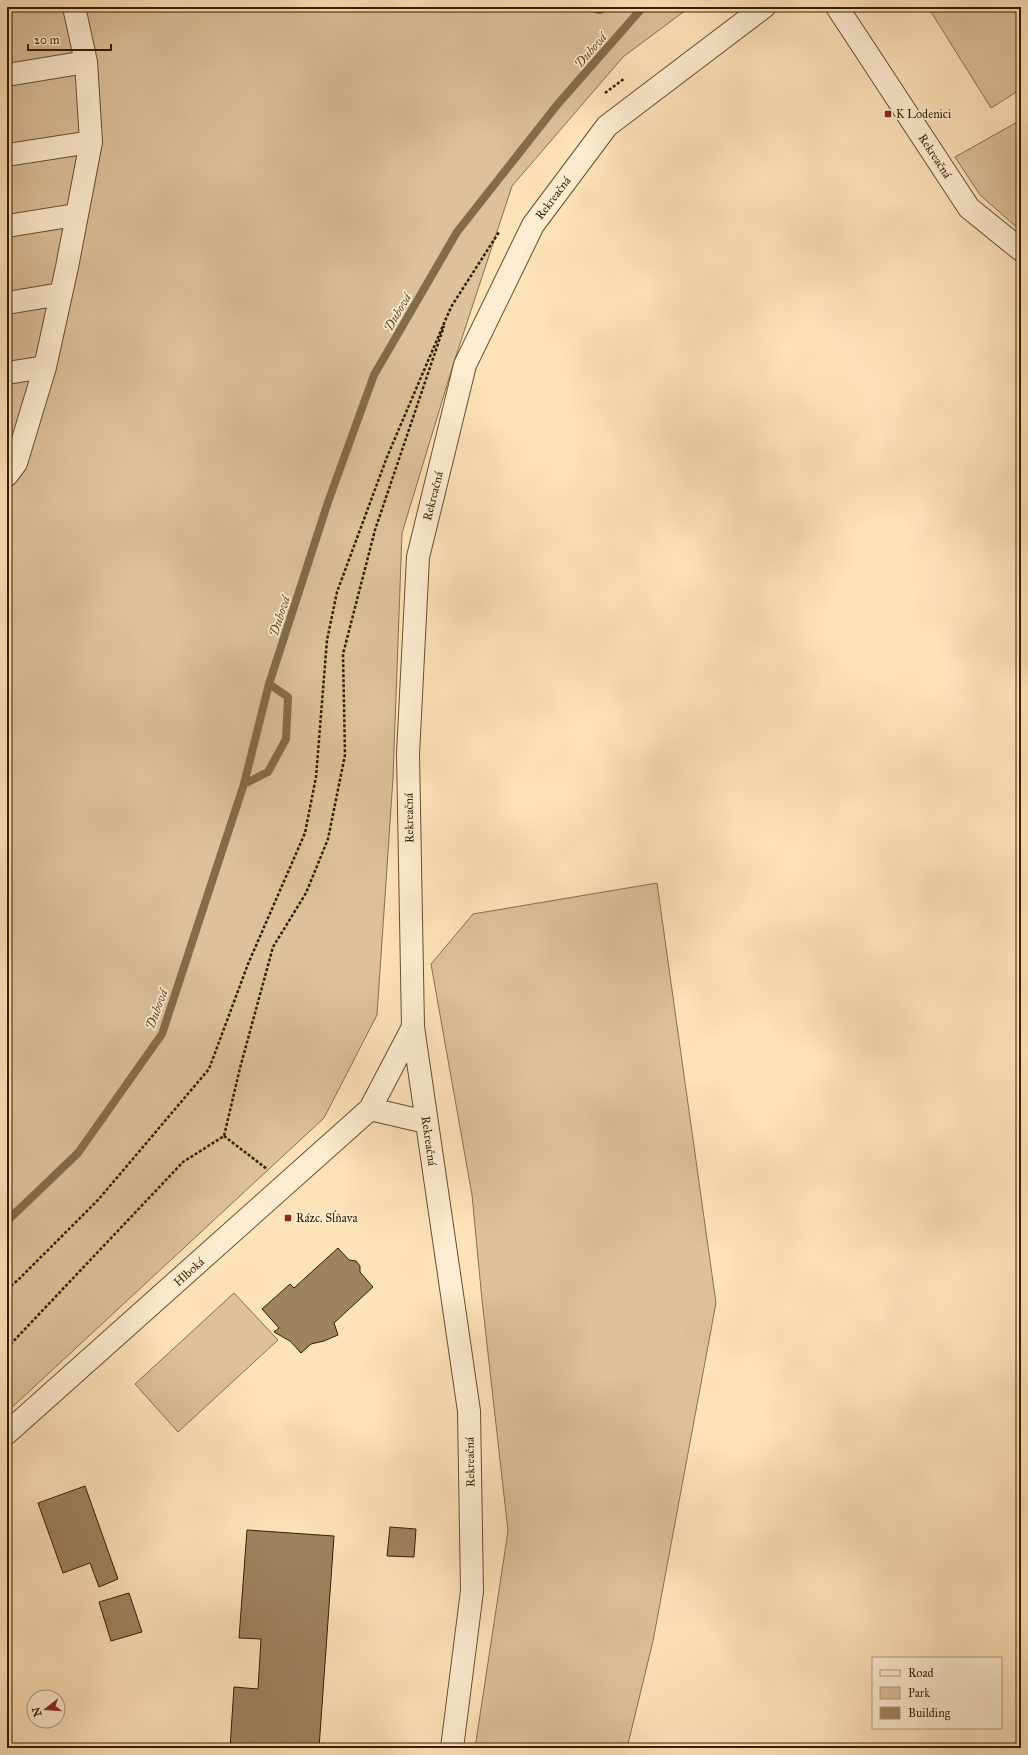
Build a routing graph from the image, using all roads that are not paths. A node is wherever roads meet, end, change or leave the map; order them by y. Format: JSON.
{"nodes":[{"id":1,"x":74,"y":7,"type":"edge"},
{"id":2,"x":764,"y":7,"type":"edge"},
{"id":3,"x":837,"y":7,"type":"edge"},
{"id":4,"x":86,"y":62,"type":"junction"},
{"id":5,"x":7,"y":75,"type":"edge"},
{"id":6,"x":91,"y":142,"type":"junction"},
{"id":7,"x":7,"y":155,"type":"edge"},
{"id":8,"x":76,"y":217,"type":"junction"},
{"id":9,"x":7,"y":226,"type":"edge"},
{"id":10,"x":1021,"y":250,"type":"edge"},
{"id":11,"x":60,"y":294,"type":"junction"},
{"id":12,"x":7,"y":303,"type":"edge"},
{"id":13,"x":44,"y":367,"type":"junction"},
{"id":14,"x":7,"y":373,"type":"edge"},
{"id":15,"x":16,"y":439,"type":"edge"},
{"id":16,"x":7,"y":475,"type":"edge"},
{"id":17,"x":413,"y":1026,"type":"junction"},
{"id":18,"x":370,"y":1109,"type":"junction"},
{"id":19,"x":426,"y":1122,"type":"junction"},
{"id":20,"x":7,"y":1433,"type":"edge"},
{"id":21,"x":452,"y":1748,"type":"edge"}],
"edges":[{"from":1,"to":4,"type":"street"},
{"from":2,"to":17,"type":"street","name":"Rekreačná"},
{"from":3,"to":10,"type":"street","name":"Rekreačná"},
{"from":4,"to":5,"type":"street"},
{"from":4,"to":6,"type":"street"},
{"from":6,"to":7,"type":"street"},
{"from":6,"to":8,"type":"street"},
{"from":8,"to":9,"type":"street"},
{"from":8,"to":11,"type":"street"},
{"from":11,"to":12,"type":"street"},
{"from":11,"to":13,"type":"street"},
{"from":13,"to":14,"type":"street"},
{"from":13,"to":15,"type":"street"},
{"from":15,"to":16,"type":"street"},
{"from":17,"to":18,"type":"street","name":"Hlboká"},
{"from":17,"to":19,"type":"street","name":"Rekreačná"},
{"from":18,"to":19,"type":"street"},
{"from":18,"to":20,"type":"street","name":"Hlboká"},
{"from":19,"to":21,"type":"street","name":"Rekreačná"}]}
